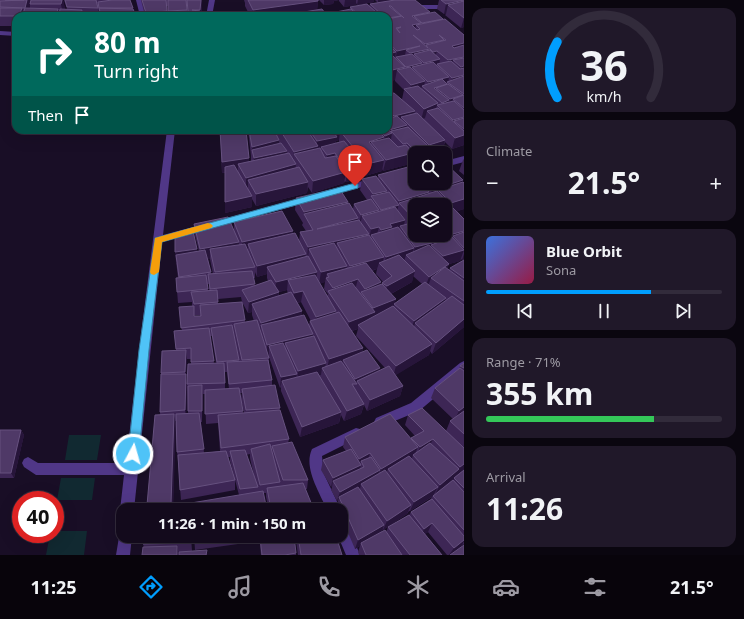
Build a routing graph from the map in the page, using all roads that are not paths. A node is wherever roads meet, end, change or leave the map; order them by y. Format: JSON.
{"nodes":[{"id":1,"x":139,"y":0,"type":"edge"},
{"id":2,"x":212,"y":0,"type":"edge"},
{"id":3,"x":421,"y":0,"type":"edge"},
{"id":4,"x":464,"y":4,"type":"edge"},
{"id":5,"x":429,"y":6,"type":"junction"},
{"id":6,"x":399,"y":9,"type":"edge"},
{"id":7,"x":142,"y":12,"type":"edge"},
{"id":8,"x":209,"y":12,"type":"edge"},
{"id":9,"x":440,"y":17,"type":"edge"},
{"id":10,"x":0,"y":34,"type":"edge"},
{"id":11,"x":12,"y":34,"type":"edge"},
{"id":12,"x":171,"y":134,"type":"edge"},
{"id":13,"x":464,"y":159,"type":"edge"},
{"id":14,"x":452,"y":162,"type":"edge"},
{"id":15,"x":385,"y":178,"type":"edge"},
{"id":16,"x":158,"y":240,"type":"junction"},
{"id":17,"x":464,"y":366,"type":"edge"},
{"id":18,"x":415,"y":407,"type":"junction"},
{"id":19,"x":426,"y":417,"type":"edge"},
{"id":20,"x":28,"y":462,"type":"dead end"},
{"id":21,"x":132,"y":469,"type":"junction"},
{"id":22,"x":128,"y":503,"type":"edge"},
{"id":23,"x":331,"y":503,"type":"edge"},
{"id":24,"x":124,"y":543,"type":"edge"},
{"id":25,"x":348,"y":543,"type":"edge"},
{"id":26,"x":123,"y":555,"type":"edge"},
{"id":27,"x":353,"y":555,"type":"edge"}],
"edges":[{"from":1,"to":7,"type":"street"},
{"from":2,"to":8,"type":"street"},
{"from":3,"to":5,"type":"street"},
{"from":4,"to":5,"type":"street"},
{"from":5,"to":6,"type":"street"},
{"from":5,"to":9,"type":"street"},
{"from":10,"to":11,"type":"street"},
{"from":12,"to":16,"type":"street"},
{"from":13,"to":14,"type":"street"},
{"from":15,"to":16,"type":"street"},
{"from":16,"to":21,"type":"street"},
{"from":17,"to":18,"type":"street"},
{"from":18,"to":19,"type":"street"},
{"from":18,"to":23,"type":"street"},
{"from":20,"to":21,"type":"street"},
{"from":21,"to":22,"type":"street"},
{"from":24,"to":26,"type":"street"},
{"from":25,"to":27,"type":"street"}]}
